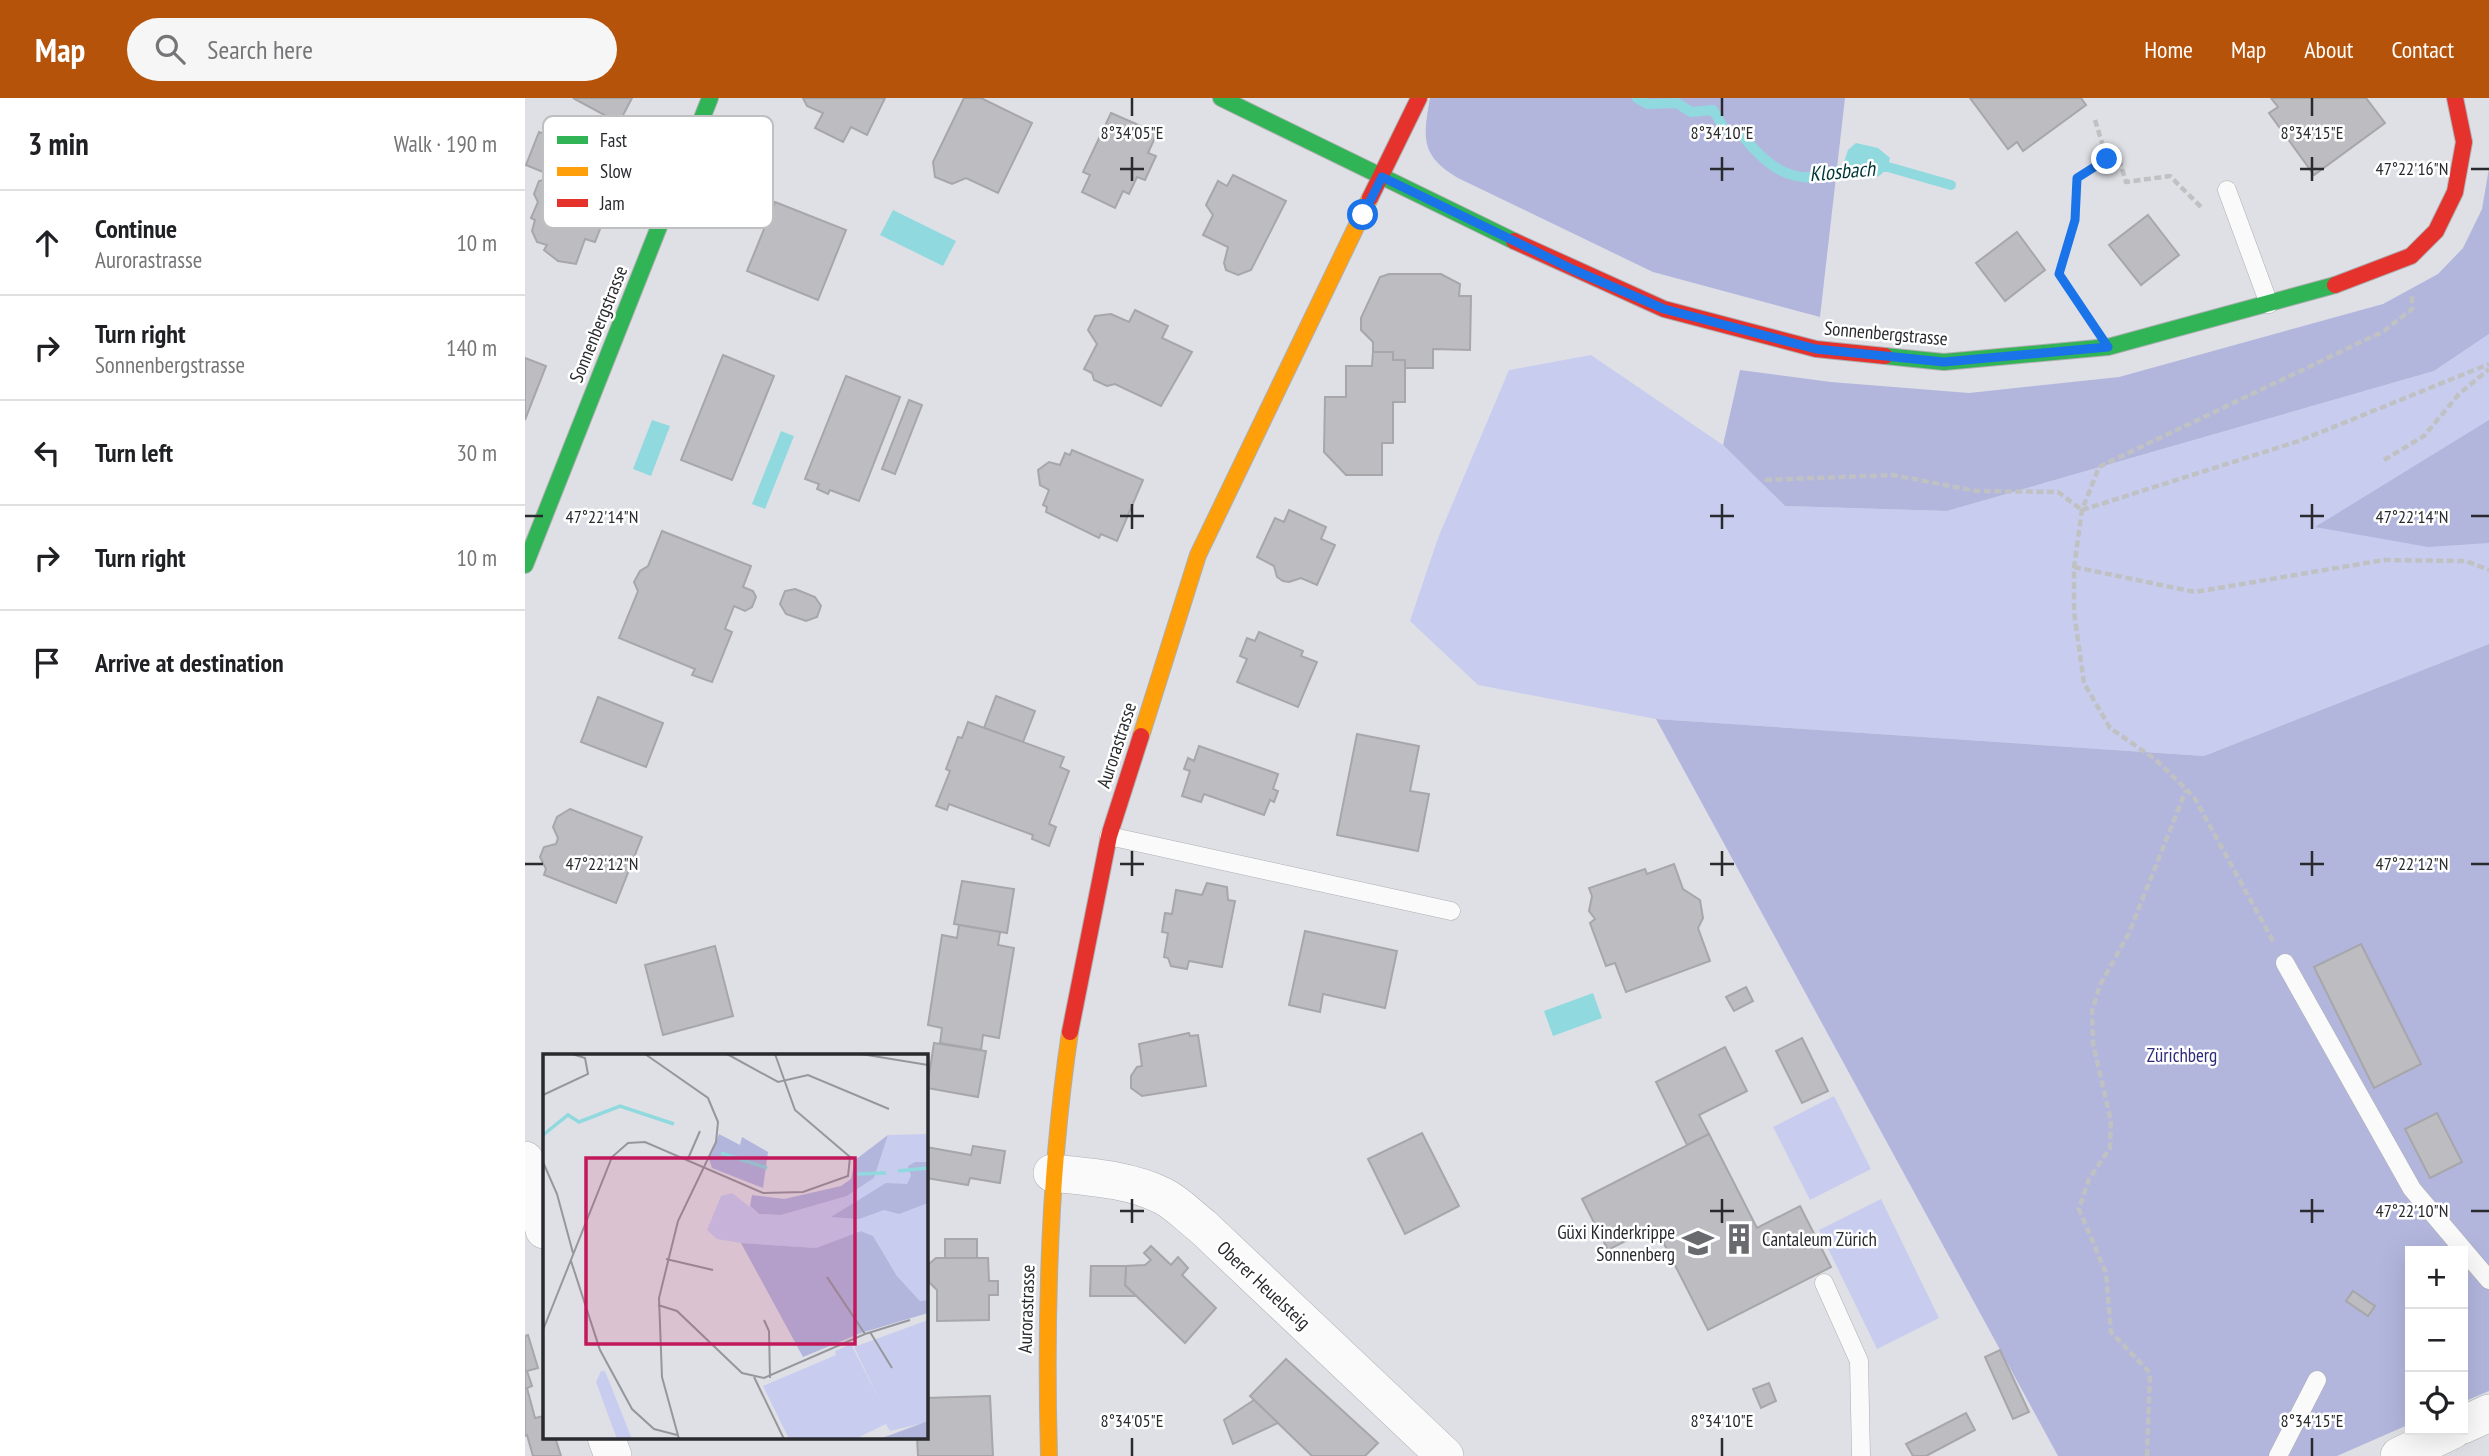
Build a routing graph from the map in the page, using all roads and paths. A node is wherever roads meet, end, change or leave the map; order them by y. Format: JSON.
{"nodes":[{"id":1,"x":710,"y":98,"type":"edge"},
{"id":2,"x":1221,"y":98,"type":"edge"},
{"id":3,"x":1271,"y":98,"type":"edge"},
{"id":4,"x":1419,"y":98,"type":"edge"},
{"id":5,"x":2455,"y":98,"type":"edge"},
{"id":6,"x":703,"y":116,"type":"edge"},
{"id":7,"x":1263,"y":118,"type":"junction"},
{"id":8,"x":2095,"y":120,"type":"dead end"},
{"id":9,"x":2107,"y":159,"type":"junction"},
{"id":10,"x":1382,"y":177,"type":"junction"},
{"id":11,"x":2227,"y":190,"type":"dead end"},
{"id":12,"x":2209,"y":215,"type":"dead end"},
{"id":13,"x":659,"y":228,"type":"edge"},
{"id":14,"x":2411,"y":256,"type":"junction"},
{"id":15,"x":2269,"y":303,"type":"junction"},
{"id":16,"x":2108,"y":347,"type":"junction"},
{"id":17,"x":2489,"y":366,"type":"edge"},
{"id":18,"x":2384,"y":460,"type":"dead end"},
{"id":19,"x":1765,"y":480,"type":"dead end"},
{"id":20,"x":2082,"y":510,"type":"junction"},
{"id":21,"x":525,"y":565,"type":"edge"},
{"id":22,"x":2074,"y":567,"type":"junction"},
{"id":23,"x":2489,"y":570,"type":"edge"},
{"id":24,"x":2186,"y":790,"type":"junction"},
{"id":25,"x":1109,"y":836,"type":"junction"},
{"id":26,"x":1451,"y":911,"type":"dead end"},
{"id":27,"x":2285,"y":963,"type":"joint"},
{"id":28,"x":525,"y":1160,"type":"edge"},
{"id":29,"x":1052,"y":1173,"type":"junction"},
{"id":30,"x":543,"y":1226,"type":"edge"},
{"id":31,"x":2489,"y":1280,"type":"edge"},
{"id":32,"x":1824,"y":1283,"type":"dead end"},
{"id":33,"x":2317,"y":1380,"type":"dead end"},
{"id":34,"x":2489,"y":1413,"type":"edge"},
{"id":35,"x":2468,"y":1423,"type":"edge"},
{"id":36,"x":2443,"y":1435,"type":"edge"},
{"id":37,"x":606,"y":1438,"type":"edge"},
{"id":38,"x":613,"y":1456,"type":"edge"},
{"id":39,"x":1049,"y":1456,"type":"edge"},
{"id":40,"x":1445,"y":1456,"type":"edge"},
{"id":41,"x":1861,"y":1456,"type":"edge"},
{"id":42,"x":2147,"y":1456,"type":"edge"},
{"id":43,"x":2278,"y":1456,"type":"edge"},
{"id":44,"x":2399,"y":1456,"type":"edge"}],
"edges":[{"from":1,"to":6,"type":"street","name":"Sonnenbergstrasse"},
{"from":2,"to":7,"type":"street","name":"Sonnenbergstrasse"},
{"from":3,"to":7,"type":"lane"},
{"from":4,"to":10,"type":"street","name":"Aurorastrasse"},
{"from":5,"to":14,"type":"street","name":"Sonnenbergstrasse"},
{"from":7,"to":10,"type":"street","name":"Sonnenbergstrasse"},
{"from":8,"to":9,"type":"path"},
{"from":9,"to":12,"type":"path"},
{"from":9,"to":16,"type":"path"},
{"from":10,"to":16,"type":"street","name":"Sonnenbergstrasse"},
{"from":10,"to":25,"type":"street","name":"Aurorastrasse"},
{"from":11,"to":15,"type":"lane"},
{"from":13,"to":21,"type":"street","name":"Sonnenbergstrasse"},
{"from":14,"to":15,"type":"street","name":"Sonnenbergstrasse"},
{"from":14,"to":20,"type":"path"},
{"from":15,"to":16,"type":"street","name":"Sonnenbergstrasse"},
{"from":17,"to":18,"type":"path"},
{"from":17,"to":20,"type":"path"},
{"from":19,"to":20,"type":"path"},
{"from":20,"to":22,"type":"path"},
{"from":22,"to":23,"type":"path"},
{"from":22,"to":24,"type":"path"},
{"from":24,"to":27,"type":"path"},
{"from":24,"to":42,"type":"path"},
{"from":25,"to":26,"type":"lane"},
{"from":25,"to":29,"type":"street","name":"Aurorastrasse"},
{"from":27,"to":31,"type":"lane"},
{"from":28,"to":30,"type":"street"},
{"from":29,"to":39,"type":"street","name":"Aurorastrasse"},
{"from":29,"to":40,"type":"street","name":"Oberer Heuelsteig"},
{"from":32,"to":41,"type":"lane"},
{"from":33,"to":43,"type":"lane"},
{"from":34,"to":35,"type":"street"},
{"from":36,"to":44,"type":"street"},
{"from":37,"to":38,"type":"street"}]}
